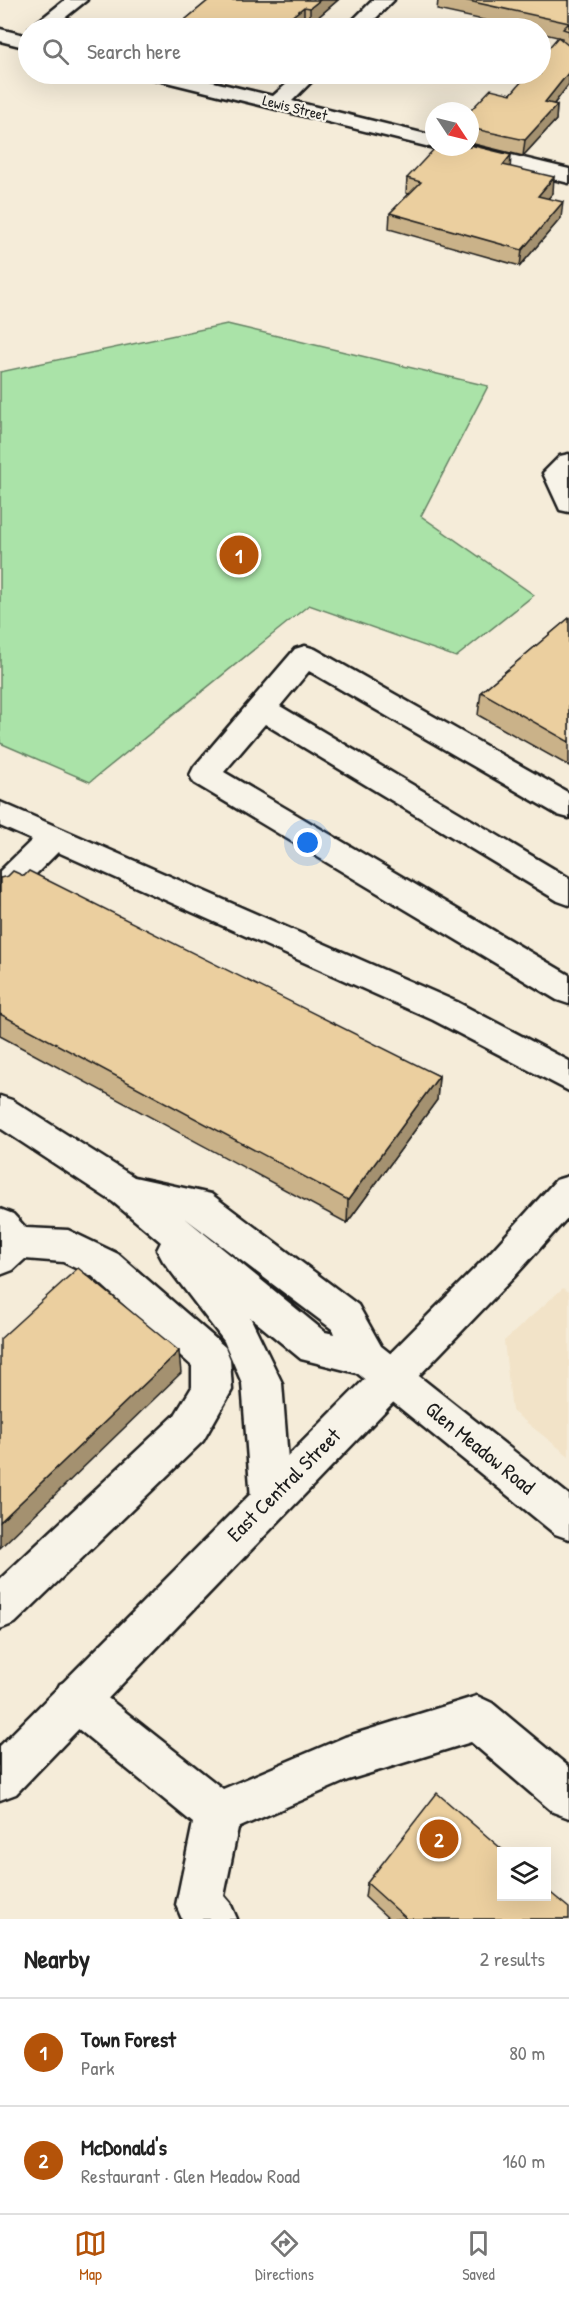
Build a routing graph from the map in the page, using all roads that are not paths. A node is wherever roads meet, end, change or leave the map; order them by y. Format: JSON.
{"nodes":[{"id":1,"x":77,"y":0,"type":"edge"},
{"id":2,"x":384,"y":0,"type":"edge"},
{"id":3,"x":54,"y":18,"type":"edge"},
{"id":4,"x":365,"y":18,"type":"edge"},
{"id":5,"x":0,"y":35,"type":"edge"},
{"id":6,"x":18,"y":36,"type":"edge"},
{"id":7,"x":197,"y":84,"type":"edge"},
{"id":8,"x":299,"y":84,"type":"edge"},
{"id":9,"x":278,"y":104,"type":"junction"},
{"id":10,"x":425,"y":140,"type":"edge"},
{"id":11,"x":479,"y":154,"type":"edge"},
{"id":12,"x":569,"y":176,"type":"edge"},
{"id":13,"x":569,"y":462,"type":"edge"},
{"id":14,"x":569,"y":504,"type":"edge"},
{"id":15,"x":261,"y":708,"type":"junction"},
{"id":16,"x":569,"y":807,"type":"edge"},
{"id":17,"x":0,"y":813,"type":"edge"},
{"id":18,"x":53,"y":838,"type":"junction"},
{"id":19,"x":0,"y":891,"type":"edge"},
{"id":20,"x":569,"y":893,"type":"edge"},
{"id":21,"x":569,"y":991,"type":"edge"},
{"id":22,"x":569,"y":1077,"type":"edge"},
{"id":23,"x":0,"y":1110,"type":"edge"},
{"id":24,"x":126,"y":1191,"type":"junction"},
{"id":25,"x":569,"y":1191,"type":"edge"},
{"id":26,"x":6,"y":1243,"type":"edge"},
{"id":27,"x":379,"y":1367,"type":"junction"},
{"id":28,"x":271,"y":1499,"type":"junction"},
{"id":29,"x":569,"y":1520,"type":"edge"},
{"id":30,"x":0,"y":1608,"type":"edge"},
{"id":31,"x":75,"y":1699,"type":"junction"},
{"id":32,"x":0,"y":1778,"type":"edge"},
{"id":33,"x":569,"y":1796,"type":"edge"},
{"id":34,"x":218,"y":1814,"type":"junction"},
{"id":35,"x":214,"y":1919,"type":"edge"}],
"edges":[{"from":1,"to":3,"type":"street"},
{"from":2,"to":4,"type":"street"},
{"from":5,"to":6,"type":"street"},
{"from":7,"to":9,"type":"street","name":"Lewis Street"},
{"from":8,"to":9,"type":"street"},
{"from":9,"to":10,"type":"street","name":"Lewis Street"},
{"from":11,"to":12,"type":"street"},
{"from":13,"to":14,"type":"street"},
{"from":15,"to":16,"type":"street"},
{"from":15,"to":20,"type":"street"},
{"from":15,"to":21,"type":"street"},
{"from":17,"to":18,"type":"street"},
{"from":18,"to":19,"type":"street"},
{"from":18,"to":22,"type":"street"},
{"from":23,"to":24,"type":"street"},
{"from":24,"to":27,"type":"street"},
{"from":24,"to":28,"type":"street"},
{"from":25,"to":27,"type":"street","name":"East Central Street"},
{"from":26,"to":30,"type":"street"},
{"from":27,"to":28,"type":"street","name":"East Central Street"},
{"from":27,"to":29,"type":"street","name":"Glen Meadow Road"},
{"from":28,"to":31,"type":"street","name":"East Central Street"},
{"from":31,"to":32,"type":"street","name":"East Central Street"},
{"from":31,"to":34,"type":"street"},
{"from":33,"to":34,"type":"street"},
{"from":34,"to":35,"type":"street"}]}
